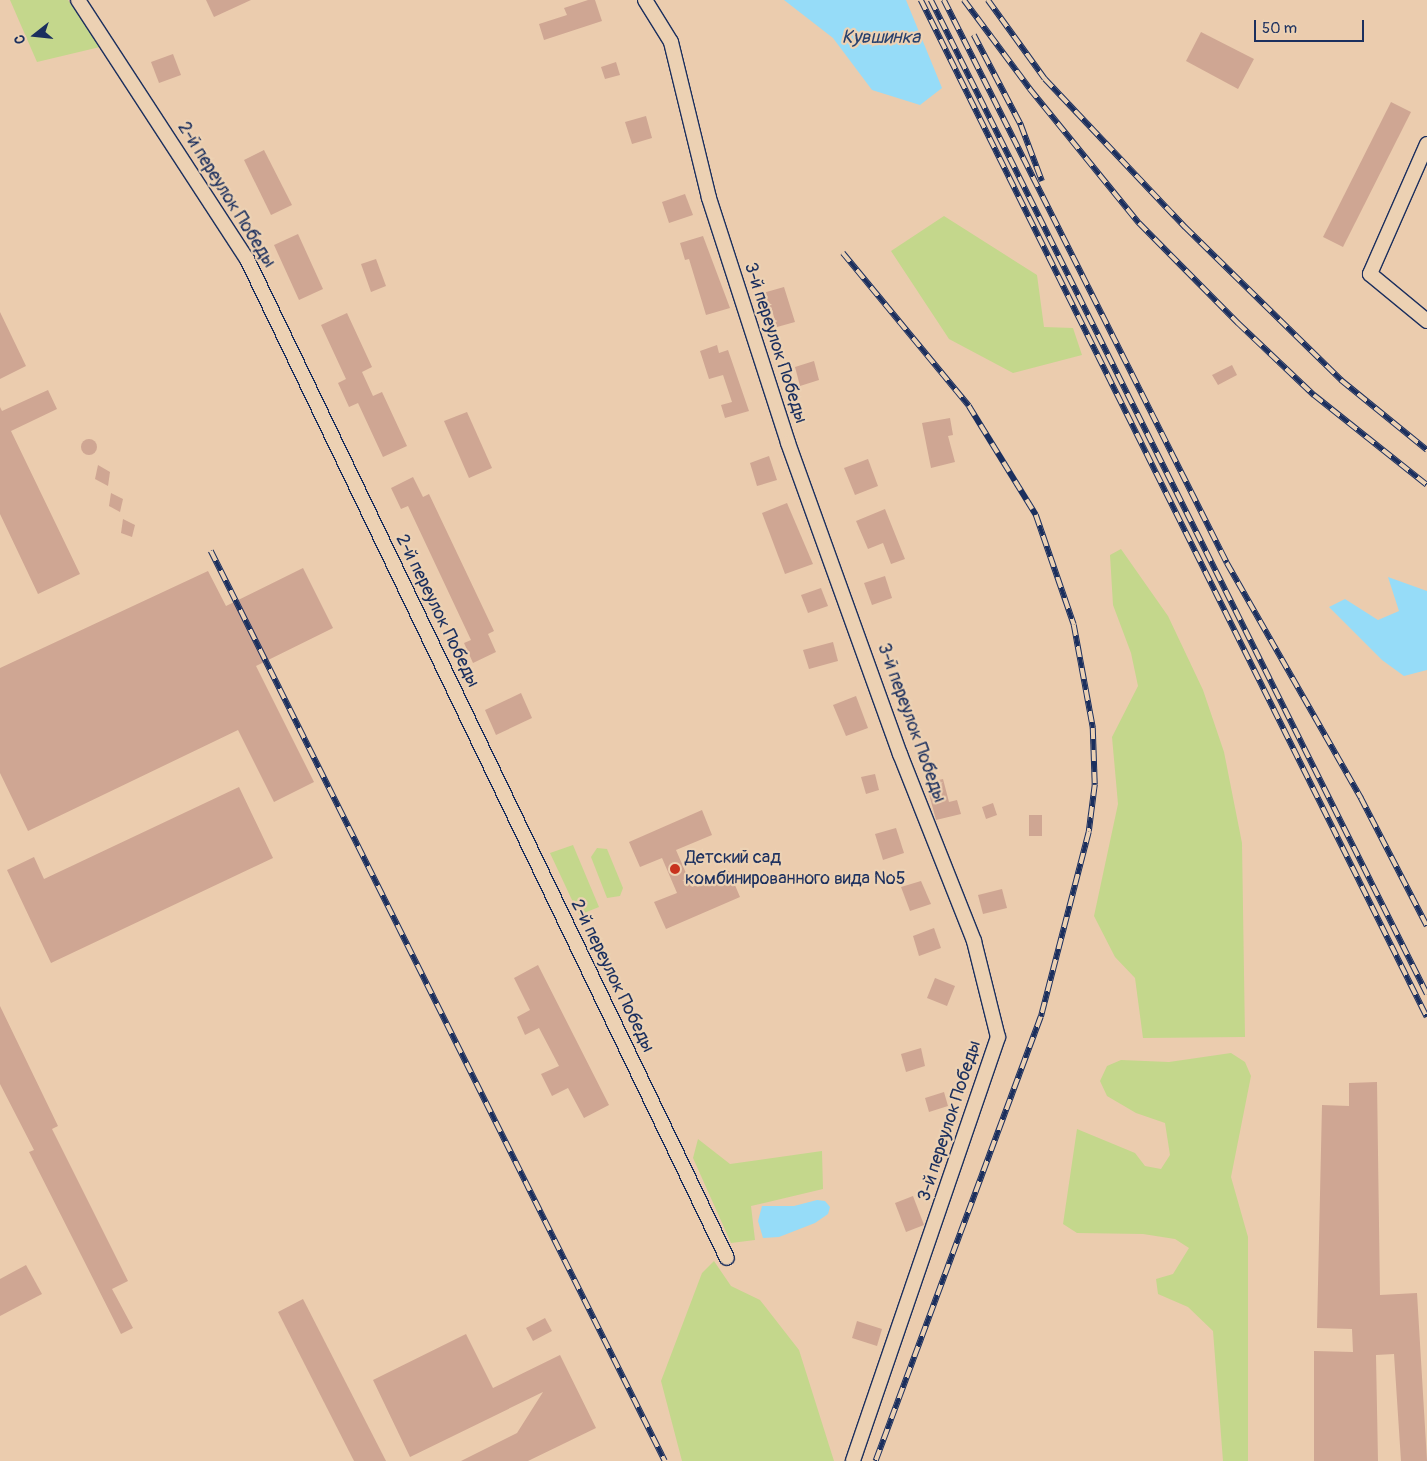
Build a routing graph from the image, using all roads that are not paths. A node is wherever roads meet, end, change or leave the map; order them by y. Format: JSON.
{"nodes":[{"id":1,"x":78,"y":0,"type":"edge"},
{"id":2,"x":645,"y":0,"type":"edge"},
{"id":3,"x":1427,"y":144,"type":"edge"},
{"id":4,"x":1427,"y":321,"type":"edge"},
{"id":5,"x":727,"y":1258,"type":"dead end"},
{"id":6,"x":853,"y":1461,"type":"edge"}],
"edges":[{"from":1,"to":5,"type":"street","name":"2-й переулок Победы"},
{"from":2,"to":6,"type":"street","name":"3-й переулок Победы"},
{"from":3,"to":4,"type":"street"}]}
